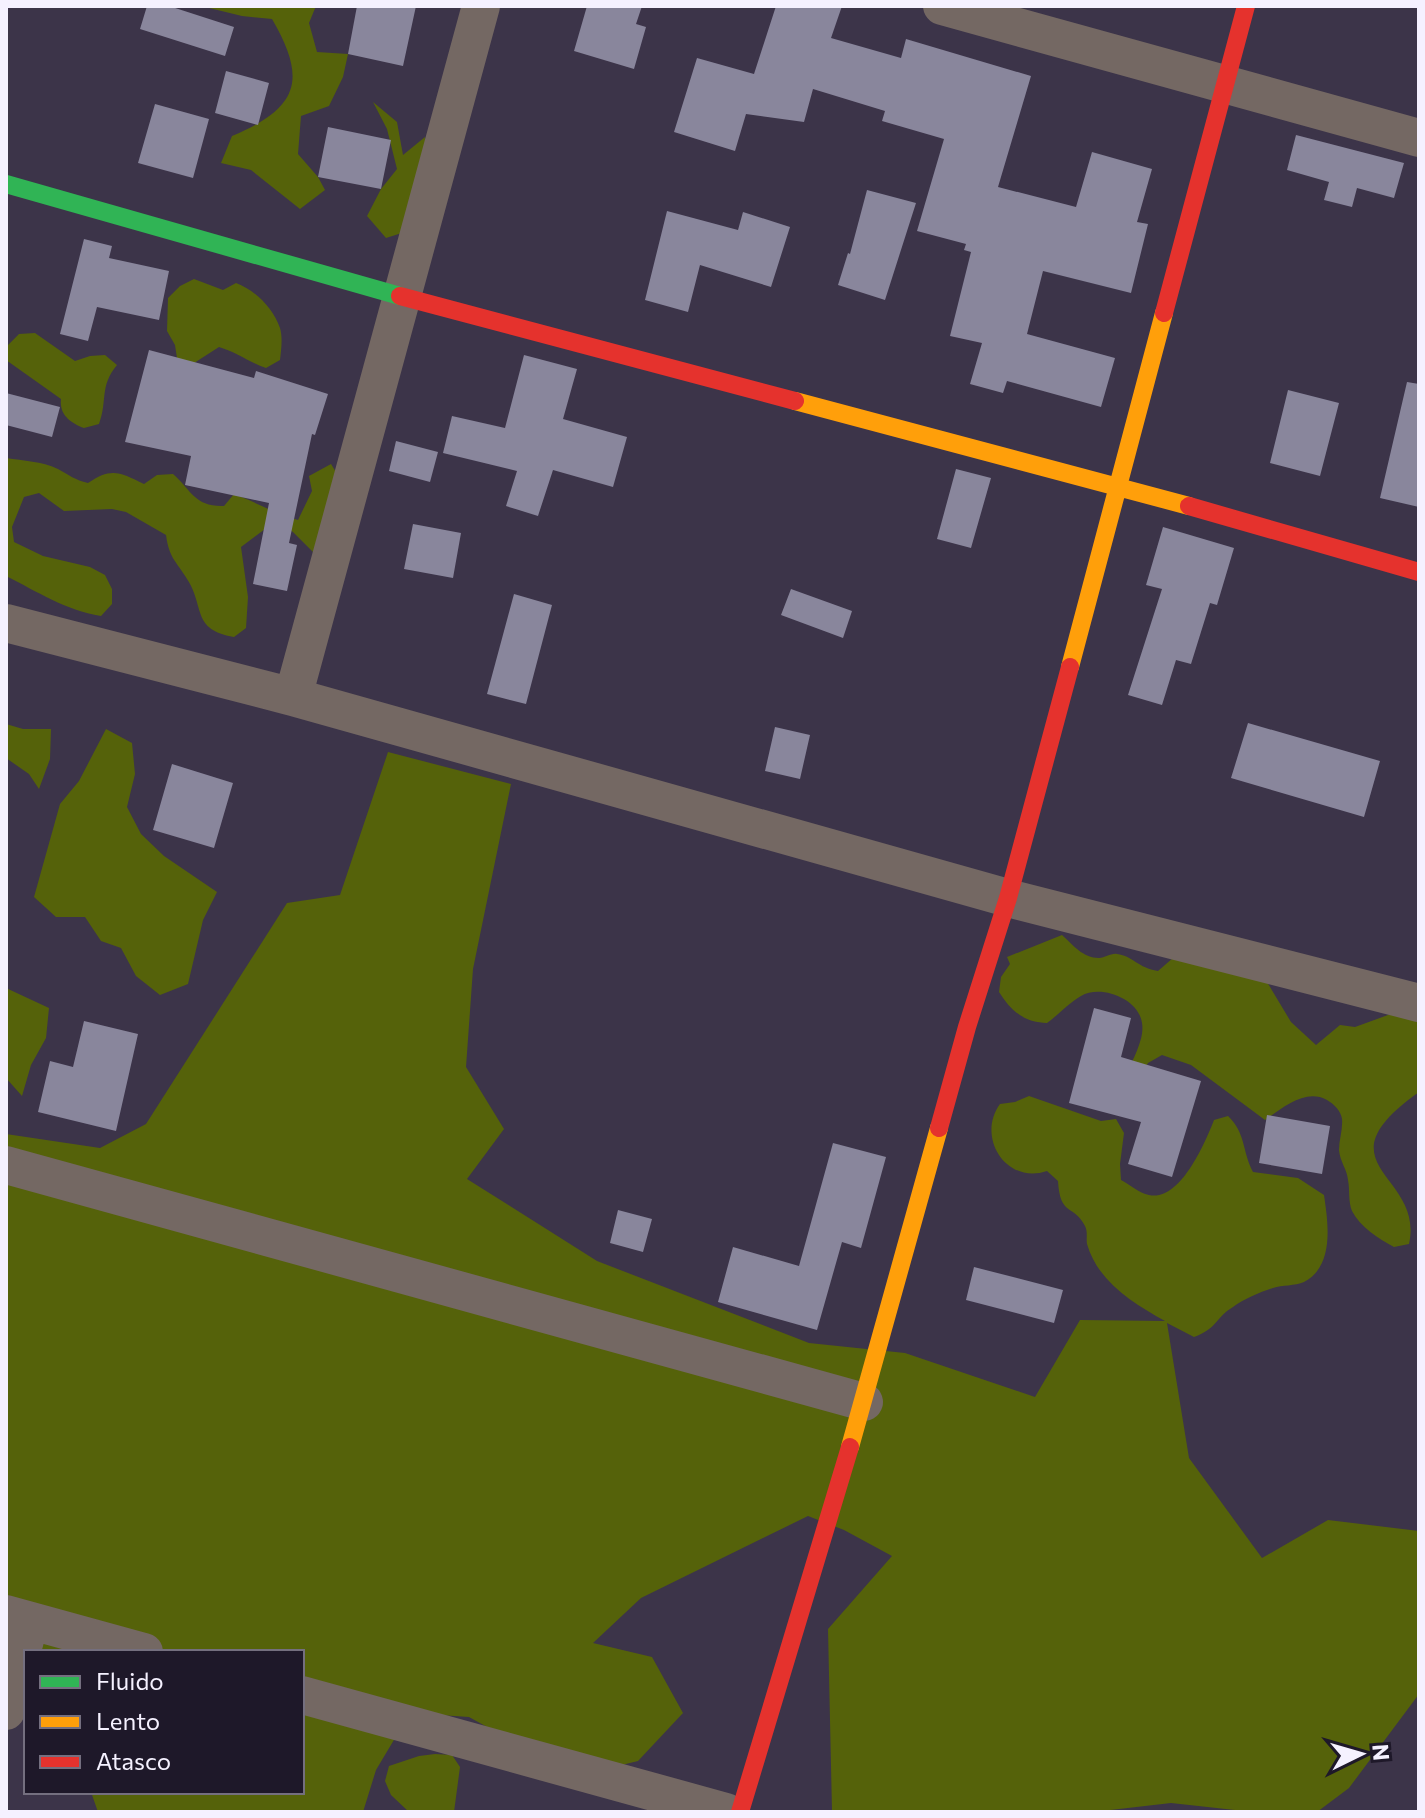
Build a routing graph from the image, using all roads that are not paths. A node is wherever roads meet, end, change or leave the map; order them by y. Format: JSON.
{"nodes":[{"id":1,"x":481,"y":6,"type":"edge"},
{"id":2,"x":942,"y":6,"type":"edge"},
{"id":3,"x":1246,"y":6,"type":"edge"},
{"id":4,"x":1223,"y":84,"type":"junction"},
{"id":5,"x":1419,"y":138,"type":"edge"},
{"id":6,"x":6,"y":184,"type":"edge"},
{"id":7,"x":400,"y":296,"type":"junction"},
{"id":8,"x":1118,"y":486,"type":"junction"},
{"id":9,"x":1419,"y":572,"type":"edge"},
{"id":10,"x":6,"y":623,"type":"edge"},
{"id":11,"x":293,"y":697,"type":"junction"},
{"id":12,"x":1008,"y":898,"type":"junction"},
{"id":13,"x":1419,"y":1003,"type":"edge"},
{"id":14,"x":6,"y":1165,"type":"edge"},
{"id":15,"x":864,"y":1402,"type":"junction"},
{"id":16,"x":18,"y":1617,"type":"edge"},
{"id":17,"x":137,"y":1650,"type":"edge"},
{"id":18,"x":304,"y":1696,"type":"edge"},
{"id":19,"x":6,"y":1711,"type":"edge"},
{"id":20,"x":726,"y":1812,"type":"edge"},
{"id":21,"x":740,"y":1812,"type":"edge"}],
"edges":[{"from":1,"to":7,"type":"street"},
{"from":2,"to":4,"type":"street"},
{"from":3,"to":4,"type":"street"},
{"from":4,"to":5,"type":"street"},
{"from":4,"to":8,"type":"street"},
{"from":6,"to":7,"type":"street"},
{"from":7,"to":8,"type":"street"},
{"from":7,"to":11,"type":"street"},
{"from":8,"to":9,"type":"street"},
{"from":8,"to":12,"type":"street"},
{"from":10,"to":11,"type":"street"},
{"from":11,"to":12,"type":"street"},
{"from":12,"to":13,"type":"street"},
{"from":12,"to":15,"type":"street"},
{"from":14,"to":15,"type":"street"},
{"from":15,"to":21,"type":"street"},
{"from":16,"to":17,"type":"street"},
{"from":16,"to":19,"type":"street"},
{"from":18,"to":20,"type":"street"}]}
